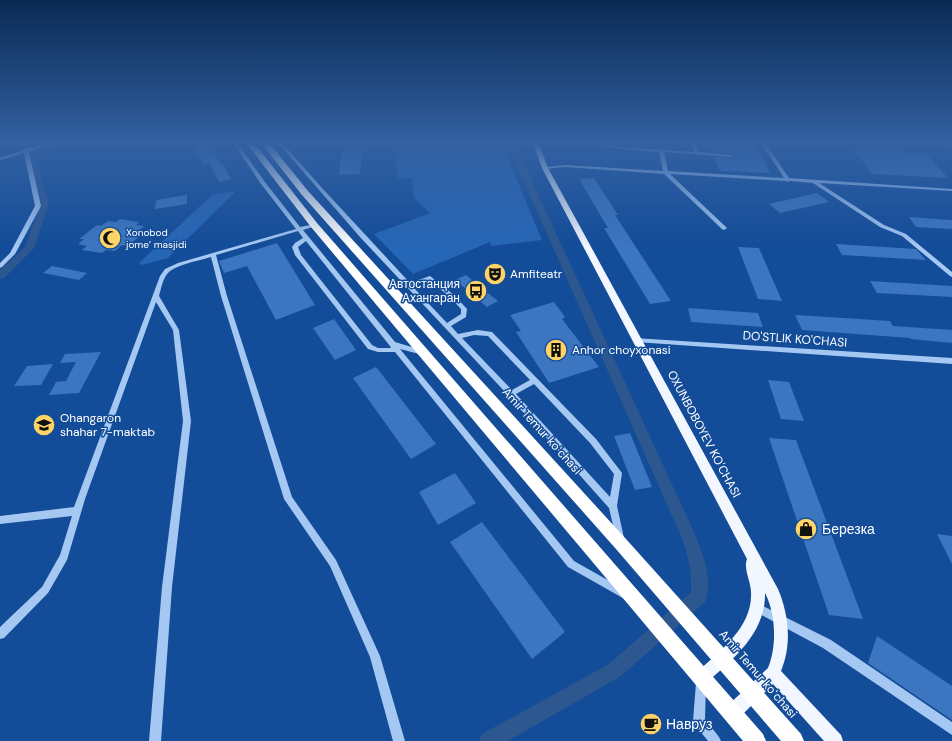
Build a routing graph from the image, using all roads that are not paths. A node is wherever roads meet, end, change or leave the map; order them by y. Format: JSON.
{"nodes":[{"id":1,"x":32,"y":179,"type":"edge"},
{"id":2,"x":260,"y":179,"type":"edge"},
{"id":3,"x":278,"y":179,"type":"edge"},
{"id":4,"x":294,"y":179,"type":"edge"},
{"id":5,"x":310,"y":179,"type":"edge"},
{"id":6,"x":551,"y":179,"type":"edge"},
{"id":7,"x":672,"y":179,"type":"edge"},
{"id":8,"x":751,"y":179,"type":"edge"},
{"id":9,"x":788,"y":181,"type":"joint"},
{"id":10,"x":815,"y":183,"type":"junction"},
{"id":11,"x":952,"y":190,"type":"edge"},
{"id":12,"x":314,"y":225,"type":"junction"},
{"id":13,"x":298,"y":228,"type":"junction"},
{"id":14,"x":724,"y":228,"type":"dead end"},
{"id":15,"x":280,"y":230,"type":"dead end"},
{"id":16,"x":306,"y":238,"type":"junction"},
{"id":17,"x":213,"y":255,"type":"junction"},
{"id":18,"x":0,"y":266,"type":"edge"},
{"id":19,"x":952,"y":275,"type":"edge"},
{"id":20,"x":409,"y":286,"type":"junction"},
{"id":21,"x":156,"y":296,"type":"junction"},
{"id":22,"x":447,"y":326,"type":"junction"},
{"id":23,"x":458,"y":338,"type":"junction"},
{"id":24,"x":636,"y":340,"type":"junction"},
{"id":25,"x":394,"y":347,"type":"junction"},
{"id":26,"x":423,"y":353,"type":"junction"},
{"id":27,"x":952,"y":361,"type":"edge"},
{"id":28,"x":534,"y":381,"type":"junction"},
{"id":29,"x":510,"y":394,"type":"junction"},
{"id":30,"x":613,"y":506,"type":"junction"},
{"id":31,"x":77,"y":511,"type":"junction"},
{"id":32,"x":0,"y":520,"type":"edge"},
{"id":33,"x":621,"y":544,"type":"junction"},
{"id":34,"x":747,"y":546,"type":"junction"},
{"id":35,"x":635,"y":600,"type":"junction"},
{"id":36,"x":757,"y":608,"type":"junction"},
{"id":37,"x":780,"y":619,"type":"junction"},
{"id":38,"x":0,"y":634,"type":"edge"},
{"id":39,"x":722,"y":659,"type":"junction"},
{"id":40,"x":773,"y":673,"type":"junction"},
{"id":41,"x":702,"y":677,"type":"junction"},
{"id":42,"x":753,"y":694,"type":"junction"},
{"id":43,"x":732,"y":713,"type":"junction"},
{"id":44,"x":952,"y":729,"type":"edge"},
{"id":45,"x":154,"y":741,"type":"edge"},
{"id":46,"x":399,"y":741,"type":"edge"},
{"id":47,"x":715,"y":741,"type":"edge"},
{"id":48,"x":756,"y":741,"type":"edge"},
{"id":49,"x":794,"y":741,"type":"edge"},
{"id":50,"x":835,"y":741,"type":"edge"}],
"edges":[{"from":1,"to":18,"type":"street"},
{"from":2,"to":13,"type":"street"},
{"from":3,"to":12,"type":"highway"},
{"from":4,"to":33,"type":"highway","name":"Amir Temur koʻchasi"},
{"from":5,"to":20,"type":"street"},
{"from":6,"to":24,"type":"main road","name":"OXUNBOBOYEV KO'CHASI"},
{"from":7,"to":14,"type":"street"},
{"from":8,"to":9,"type":"street"},
{"from":9,"to":10,"type":"street"},
{"from":10,"to":11,"type":"street"},
{"from":10,"to":19,"type":"street"},
{"from":12,"to":13,"type":"street"},
{"from":12,"to":26,"type":"highway"},
{"from":13,"to":15,"type":"street"},
{"from":13,"to":16,"type":"street"},
{"from":13,"to":17,"type":"street"},
{"from":16,"to":25,"type":"street"},
{"from":16,"to":25,"type":"street"},
{"from":17,"to":21,"type":"street"},
{"from":17,"to":46,"type":"street"},
{"from":20,"to":22,"type":"street"},
{"from":20,"to":22,"type":"street"},
{"from":21,"to":31,"type":"street"},
{"from":21,"to":45,"type":"street"},
{"from":22,"to":23,"type":"street"},
{"from":23,"to":28,"type":"street"},
{"from":23,"to":29,"type":"street"},
{"from":24,"to":27,"type":"street","name":"DO'STLIK KO'CHASI"},
{"from":24,"to":34,"type":"main road","name":"OXUNBOBOYEV KO'CHASI"},
{"from":25,"to":26,"type":"street"},
{"from":25,"to":35,"type":"street"},
{"from":26,"to":35,"type":"highway"},
{"from":28,"to":29,"type":"street"},
{"from":28,"to":30,"type":"street"},
{"from":29,"to":30,"type":"street"},
{"from":30,"to":33,"type":"street"},
{"from":31,"to":32,"type":"street"},
{"from":31,"to":38,"type":"street"},
{"from":33,"to":39,"type":"highway","name":"Amir Temur koʻchasi"},
{"from":34,"to":36,"type":"main road","name":"OXUNBOBOYEV KO'CHASI"},
{"from":34,"to":37,"type":"main road","name":"OXUNBOBOYEV KO'CHASI"},
{"from":35,"to":41,"type":"highway"},
{"from":36,"to":37,"type":"street"},
{"from":36,"to":39,"type":"main road","name":"OXUNBOBOYEV KO'CHASI"},
{"from":37,"to":40,"type":"main road","name":"OXUNBOBOYEV KO'CHASI"},
{"from":37,"to":44,"type":"street"},
{"from":39,"to":41,"type":"main road","name":"OXUNBOBOYEV KO'CHASI"},
{"from":39,"to":42,"type":"highway","name":"Amir Temur koʻchasi"},
{"from":40,"to":42,"type":"main road","name":"OXUNBOBOYEV KO'CHASI"},
{"from":40,"to":50,"type":"main road"},
{"from":41,"to":43,"type":"highway"},
{"from":41,"to":47,"type":"street"},
{"from":42,"to":43,"type":"main road","name":"OXUNBOBOYEV KO'CHASI"},
{"from":42,"to":49,"type":"highway","name":"Amir Temur koʻchasi"},
{"from":43,"to":48,"type":"highway"}]}
